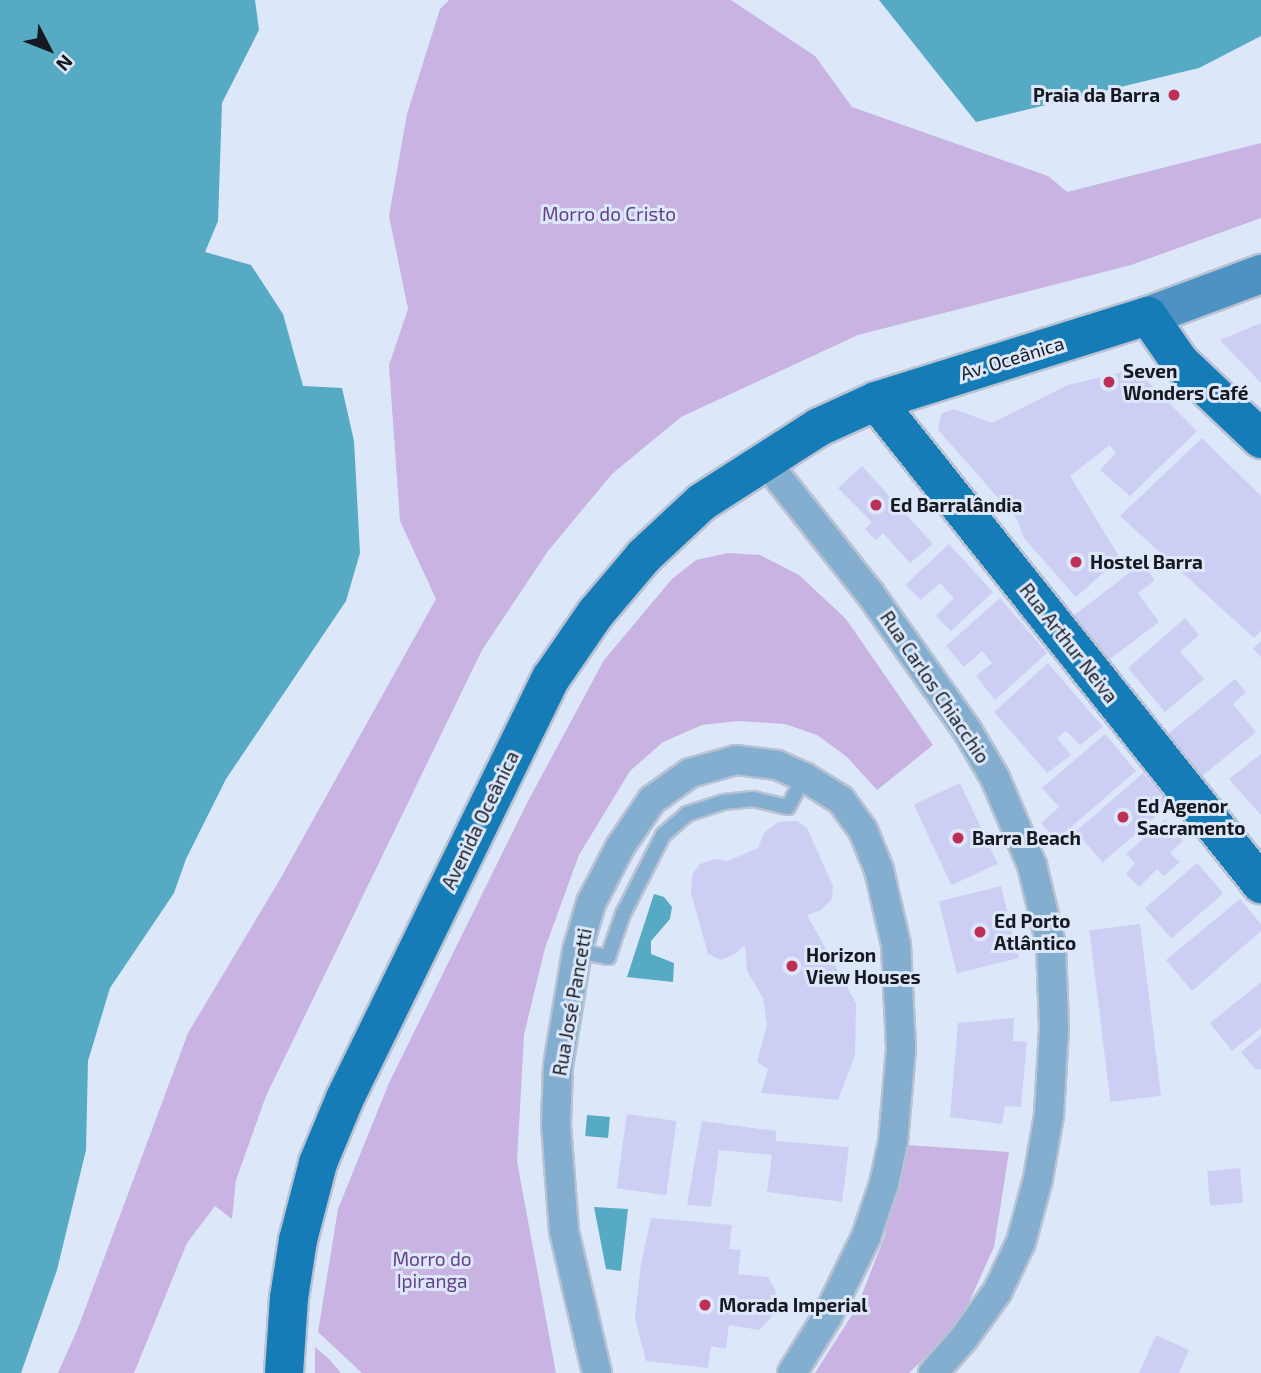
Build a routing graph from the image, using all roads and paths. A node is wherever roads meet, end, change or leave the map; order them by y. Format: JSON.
{"nodes":[{"id":1,"x":1261,"y":274,"type":"edge"},
{"id":2,"x":1148,"y":316,"type":"junction"},
{"id":3,"x":876,"y":401,"type":"junction"},
{"id":4,"x":1261,"y":439,"type":"edge"},
{"id":5,"x":765,"y":461,"type":"junction"},
{"id":6,"x":804,"y":777,"type":"junction"},
{"id":7,"x":1261,"y":884,"type":"edge"},
{"id":8,"x":577,"y":951,"type":"junction"},
{"id":9,"x":599,"y":1370,"type":"edge"},
{"id":10,"x":284,"y":1373,"type":"edge"},
{"id":11,"x":792,"y":1373,"type":"edge"},
{"id":12,"x":933,"y":1373,"type":"edge"}],
"edges":[{"from":1,"to":2,"type":"street"},
{"from":2,"to":3,"type":"main road","name":"Av. Oceânica"},
{"from":2,"to":4,"type":"main road"},
{"from":3,"to":5,"type":"main road","name":"Avenida Oceânica"},
{"from":3,"to":7,"type":"main road","name":"Rua Arthur Neiva"},
{"from":5,"to":10,"type":"main road","name":"Avenida Oceânica"},
{"from":5,"to":12,"type":"street","name":"Rua Carlos Chiacchio"},
{"from":6,"to":8,"type":"street","name":"Rua José Pancetti"},
{"from":6,"to":8,"type":"lane"},
{"from":6,"to":11,"type":"street","name":"Rua José Pancetti"},
{"from":8,"to":9,"type":"street","name":"Rua José Pancetti"}]}
